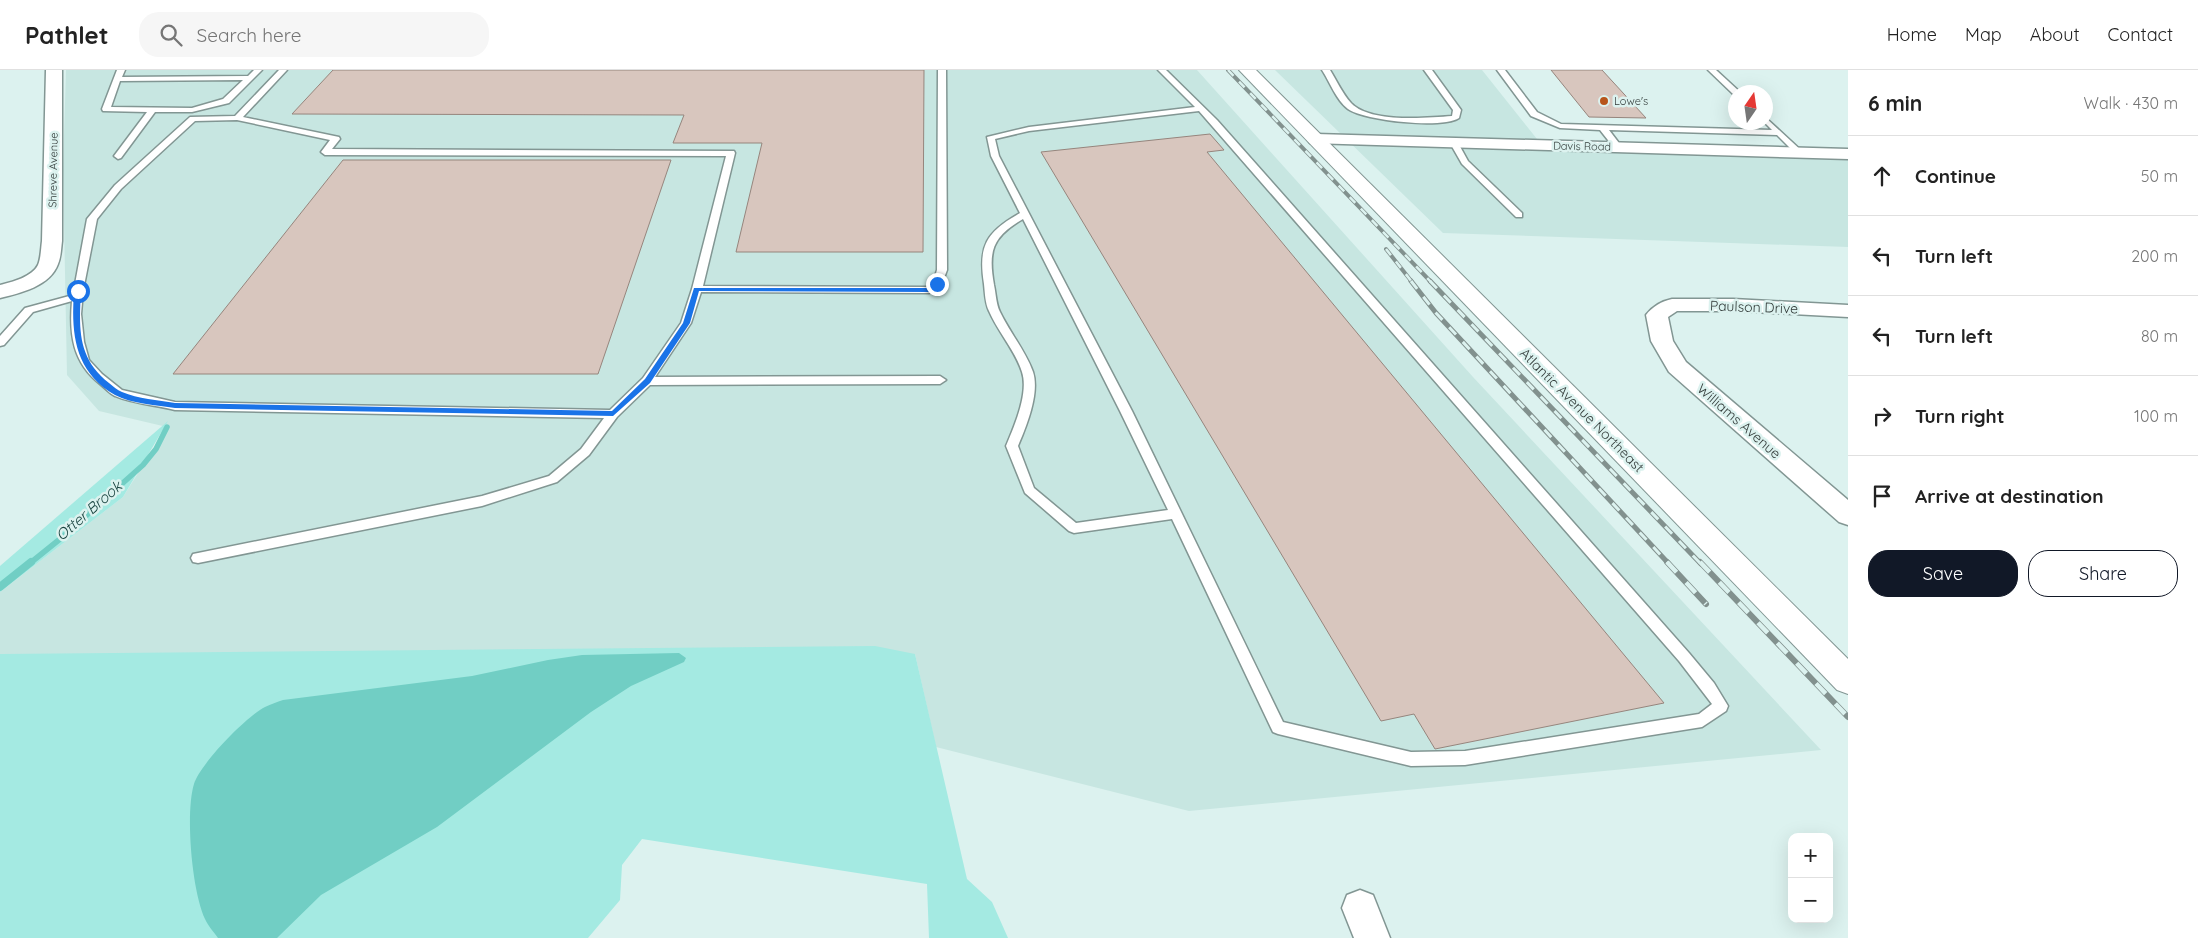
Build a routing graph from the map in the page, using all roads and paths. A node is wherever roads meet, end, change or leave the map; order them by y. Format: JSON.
{"nodes":[{"id":1,"x":54,"y":70,"type":"edge"},
{"id":2,"x":122,"y":70,"type":"edge"},
{"id":3,"x":258,"y":70,"type":"edge"},
{"id":4,"x":283,"y":70,"type":"edge"},
{"id":5,"x":942,"y":70,"type":"edge"},
{"id":6,"x":1162,"y":70,"type":"edge"},
{"id":7,"x":1248,"y":70,"type":"edge"},
{"id":8,"x":1326,"y":70,"type":"edge"},
{"id":9,"x":1428,"y":70,"type":"edge"},
{"id":10,"x":1501,"y":70,"type":"edge"},
{"id":11,"x":1712,"y":70,"type":"edge"},
{"id":12,"x":249,"y":78,"type":"junction"},
{"id":13,"x":118,"y":79,"type":"junction"},
{"id":14,"x":1728,"y":85,"type":"edge"},
{"id":15,"x":1199,"y":109,"type":"junction"},
{"id":16,"x":152,"y":110,"type":"junction"},
{"id":17,"x":237,"y":118,"type":"junction"},
{"id":18,"x":1773,"y":126,"type":"edge"},
{"id":19,"x":1603,"y":128,"type":"junction"},
{"id":20,"x":1780,"y":133,"type":"junction"},
{"id":21,"x":1316,"y":139,"type":"junction"},
{"id":22,"x":1454,"y":142,"type":"junction"},
{"id":23,"x":1618,"y":147,"type":"junction"},
{"id":24,"x":1800,"y":153,"type":"junction"},
{"id":25,"x":1848,"y":154,"type":"edge"},
{"id":26,"x":118,"y":156,"type":"dead end"},
{"id":27,"x":1025,"y":214,"type":"junction"},
{"id":28,"x":1519,"y":215,"type":"dead end"},
{"id":29,"x":697,"y":289,"type":"junction"},
{"id":30,"x":0,"y":292,"type":"edge"},
{"id":31,"x":77,"y":298,"type":"junction"},
{"id":32,"x":1848,"y":311,"type":"edge"},
{"id":33,"x":1661,"y":312,"type":"joint"},
{"id":34,"x":0,"y":343,"type":"edge"},
{"id":35,"x":940,"y":380,"type":"dead end"},
{"id":36,"x":647,"y":381,"type":"junction"},
{"id":37,"x":613,"y":414,"type":"junction"},
{"id":38,"x":1176,"y":514,"type":"junction"},
{"id":39,"x":1848,"y":514,"type":"edge"},
{"id":40,"x":198,"y":558,"type":"dead end"},
{"id":41,"x":1848,"y":680,"type":"edge"}],
"edges":[{"from":1,"to":30,"type":"street","name":"Shreve Avenue"},
{"from":2,"to":13,"type":"lane"},
{"from":3,"to":12,"type":"lane"},
{"from":4,"to":17,"type":"lane"},
{"from":5,"to":29,"type":"lane"},
{"from":6,"to":15,"type":"lane"},
{"from":7,"to":21,"type":"street","name":"Atlantic Avenue Northeast"},
{"from":8,"to":9,"type":"lane"},
{"from":10,"to":19,"type":"lane"},
{"from":11,"to":14,"type":"lane"},
{"from":12,"to":13,"type":"lane"},
{"from":12,"to":16,"type":"lane"},
{"from":13,"to":16,"type":"lane"},
{"from":15,"to":27,"type":"lane"},
{"from":15,"to":38,"type":"lane"},
{"from":16,"to":26,"type":"lane"},
{"from":17,"to":29,"type":"lane"},
{"from":17,"to":31,"type":"lane"},
{"from":18,"to":20,"type":"lane"},
{"from":19,"to":20,"type":"lane"},
{"from":19,"to":23,"type":"lane"},
{"from":20,"to":24,"type":"lane"},
{"from":21,"to":22,"type":"street","name":"Davis Road"},
{"from":21,"to":41,"type":"street","name":"Atlantic Avenue Northeast"},
{"from":22,"to":23,"type":"street","name":"Davis Road"},
{"from":22,"to":28,"type":"lane"},
{"from":23,"to":24,"type":"street","name":"Davis Road"},
{"from":24,"to":25,"type":"street","name":"Davis Road"},
{"from":27,"to":38,"type":"lane"},
{"from":27,"to":38,"type":"lane"},
{"from":29,"to":36,"type":"lane"},
{"from":31,"to":34,"type":"lane"},
{"from":31,"to":37,"type":"lane"},
{"from":32,"to":33,"type":"street","name":"Paulson Drive"},
{"from":33,"to":39,"type":"street","name":"Williams Avenue"},
{"from":35,"to":36,"type":"lane"},
{"from":36,"to":37,"type":"lane"},
{"from":37,"to":40,"type":"lane"}]}
